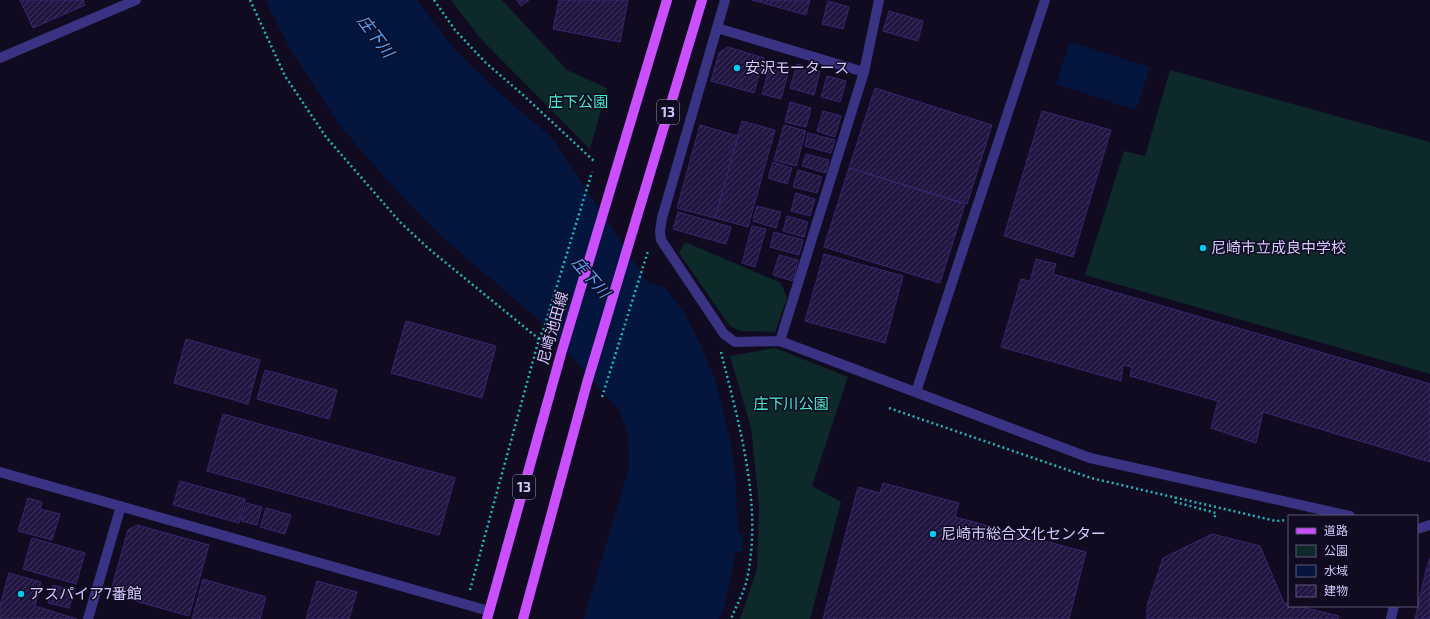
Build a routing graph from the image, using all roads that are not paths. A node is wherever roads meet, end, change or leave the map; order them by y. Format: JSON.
{"nodes":[{"id":1,"x":136,"y":0,"type":"edge"},
{"id":2,"x":667,"y":0,"type":"edge"},
{"id":3,"x":702,"y":0,"type":"edge"},
{"id":4,"x":725,"y":0,"type":"edge"},
{"id":5,"x":879,"y":0,"type":"edge"},
{"id":6,"x":1045,"y":0,"type":"edge"},
{"id":7,"x":717,"y":28,"type":"junction"},
{"id":8,"x":0,"y":58,"type":"edge"},
{"id":9,"x":864,"y":72,"type":"junction"},
{"id":10,"x":780,"y":341,"type":"junction"},
{"id":11,"x":916,"y":392,"type":"junction"},
{"id":12,"x":0,"y":472,"type":"edge"},
{"id":13,"x":121,"y":506,"type":"junction"},
{"id":14,"x":1346,"y":515,"type":"edge"},
{"id":15,"x":1430,"y":525,"type":"edge"},
{"id":16,"x":1418,"y":529,"type":"edge"},
{"id":17,"x":1394,"y":607,"type":"edge"},
{"id":18,"x":488,"y":615,"type":"edge"},
{"id":19,"x":88,"y":619,"type":"edge"},
{"id":20,"x":523,"y":619,"type":"edge"},
{"id":21,"x":1391,"y":619,"type":"edge"}],
"edges":[{"from":1,"to":8,"type":"street"},
{"from":2,"to":18,"type":"main road","name":"尼崎池田線","number":"13"},
{"from":3,"to":20,"type":"main road","number":"13"},
{"from":4,"to":7,"type":"street"},
{"from":5,"to":9,"type":"street"},
{"from":6,"to":11,"type":"street"},
{"from":7,"to":9,"type":"street"},
{"from":7,"to":10,"type":"street"},
{"from":9,"to":10,"type":"street"},
{"from":10,"to":11,"type":"street"},
{"from":11,"to":14,"type":"street"},
{"from":12,"to":13,"type":"street"},
{"from":13,"to":18,"type":"street"},
{"from":13,"to":19,"type":"street"},
{"from":15,"to":16,"type":"street"},
{"from":17,"to":21,"type":"street"}]}
